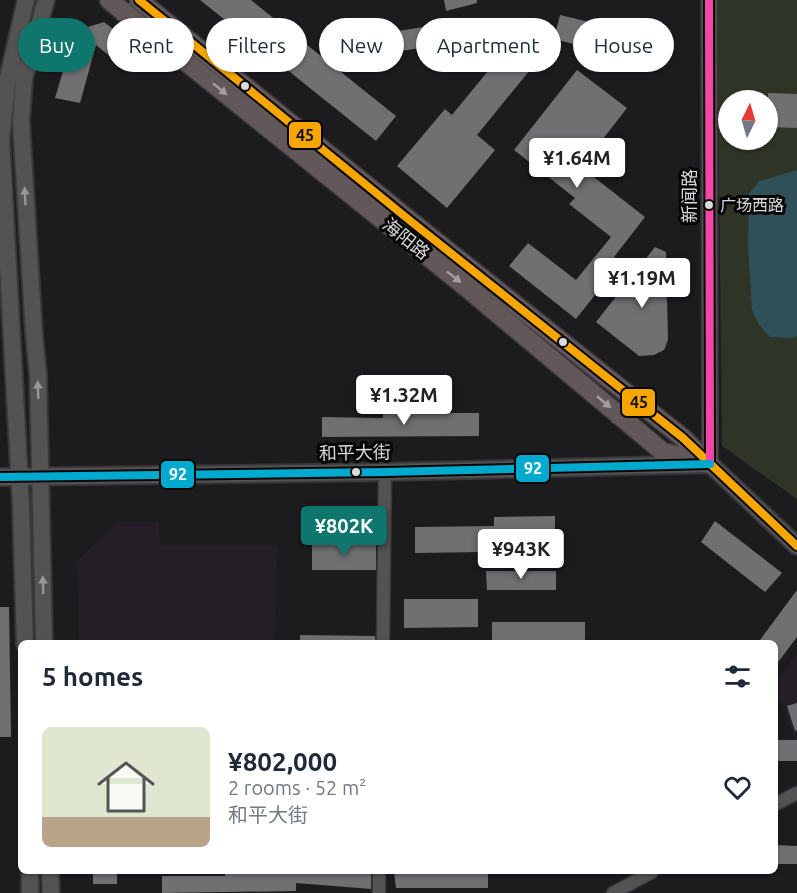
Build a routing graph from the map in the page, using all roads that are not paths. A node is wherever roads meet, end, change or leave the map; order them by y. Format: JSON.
{"nodes":[{"id":1,"x":26,"y":0,"type":"edge"},
{"id":2,"x":46,"y":0,"type":"edge"},
{"id":3,"x":109,"y":0,"type":"edge"},
{"id":4,"x":139,"y":0,"type":"edge"},
{"id":5,"x":709,"y":0,"type":"edge"},
{"id":6,"x":710,"y":464,"type":"junction"},
{"id":7,"x":385,"y":472,"type":"junction"},
{"id":8,"x":40,"y":476,"type":"junction"},
{"id":9,"x":0,"y":477,"type":"edge"},
{"id":10,"x":20,"y":477,"type":"junction"},
{"id":11,"x":797,"y":546,"type":"edge"},
{"id":12,"x":25,"y":640,"type":"edge"},
{"id":13,"x":44,"y":640,"type":"edge"},
{"id":14,"x":383,"y":640,"type":"edge"},
{"id":15,"x":797,"y":793,"type":"edge"},
{"id":16,"x":778,"y":803,"type":"edge"},
{"id":17,"x":30,"y":874,"type":"edge"},
{"id":18,"x":50,"y":874,"type":"edge"},
{"id":19,"x":379,"y":874,"type":"edge"},
{"id":20,"x":648,"y":874,"type":"edge"},
{"id":21,"x":30,"y":893,"type":"edge"},
{"id":22,"x":51,"y":893,"type":"edge"},
{"id":23,"x":379,"y":893,"type":"edge"},
{"id":24,"x":613,"y":893,"type":"edge"}],
"edges":[{"from":1,"to":10,"type":"main road"},
{"from":8,"to":2,"type":"main road","one_way":true},
{"from":3,"to":6,"type":"main road","name":"海阳路","one_way":true},
{"from":4,"to":6,"type":"main road","name":"海阳路"},
{"from":5,"to":6,"type":"street","name":"新闻路"},
{"from":6,"to":7,"type":"main road","name":"和平大街"},
{"from":6,"to":11,"type":"main road","name":"海阳路"},
{"from":7,"to":8,"type":"main road","name":"和平大街"},
{"from":7,"to":14,"type":"street"},
{"from":8,"to":10,"type":"main road","name":"和平大街"},
{"from":13,"to":8,"type":"main road","one_way":true},
{"from":9,"to":10,"type":"main road","name":"和平大街"},
{"from":10,"to":12,"type":"main road"},
{"from":15,"to":16,"type":"street"},
{"from":17,"to":21,"type":"main road"},
{"from":18,"to":22,"type":"main road"},
{"from":19,"to":23,"type":"street"},
{"from":20,"to":24,"type":"street"}]}
